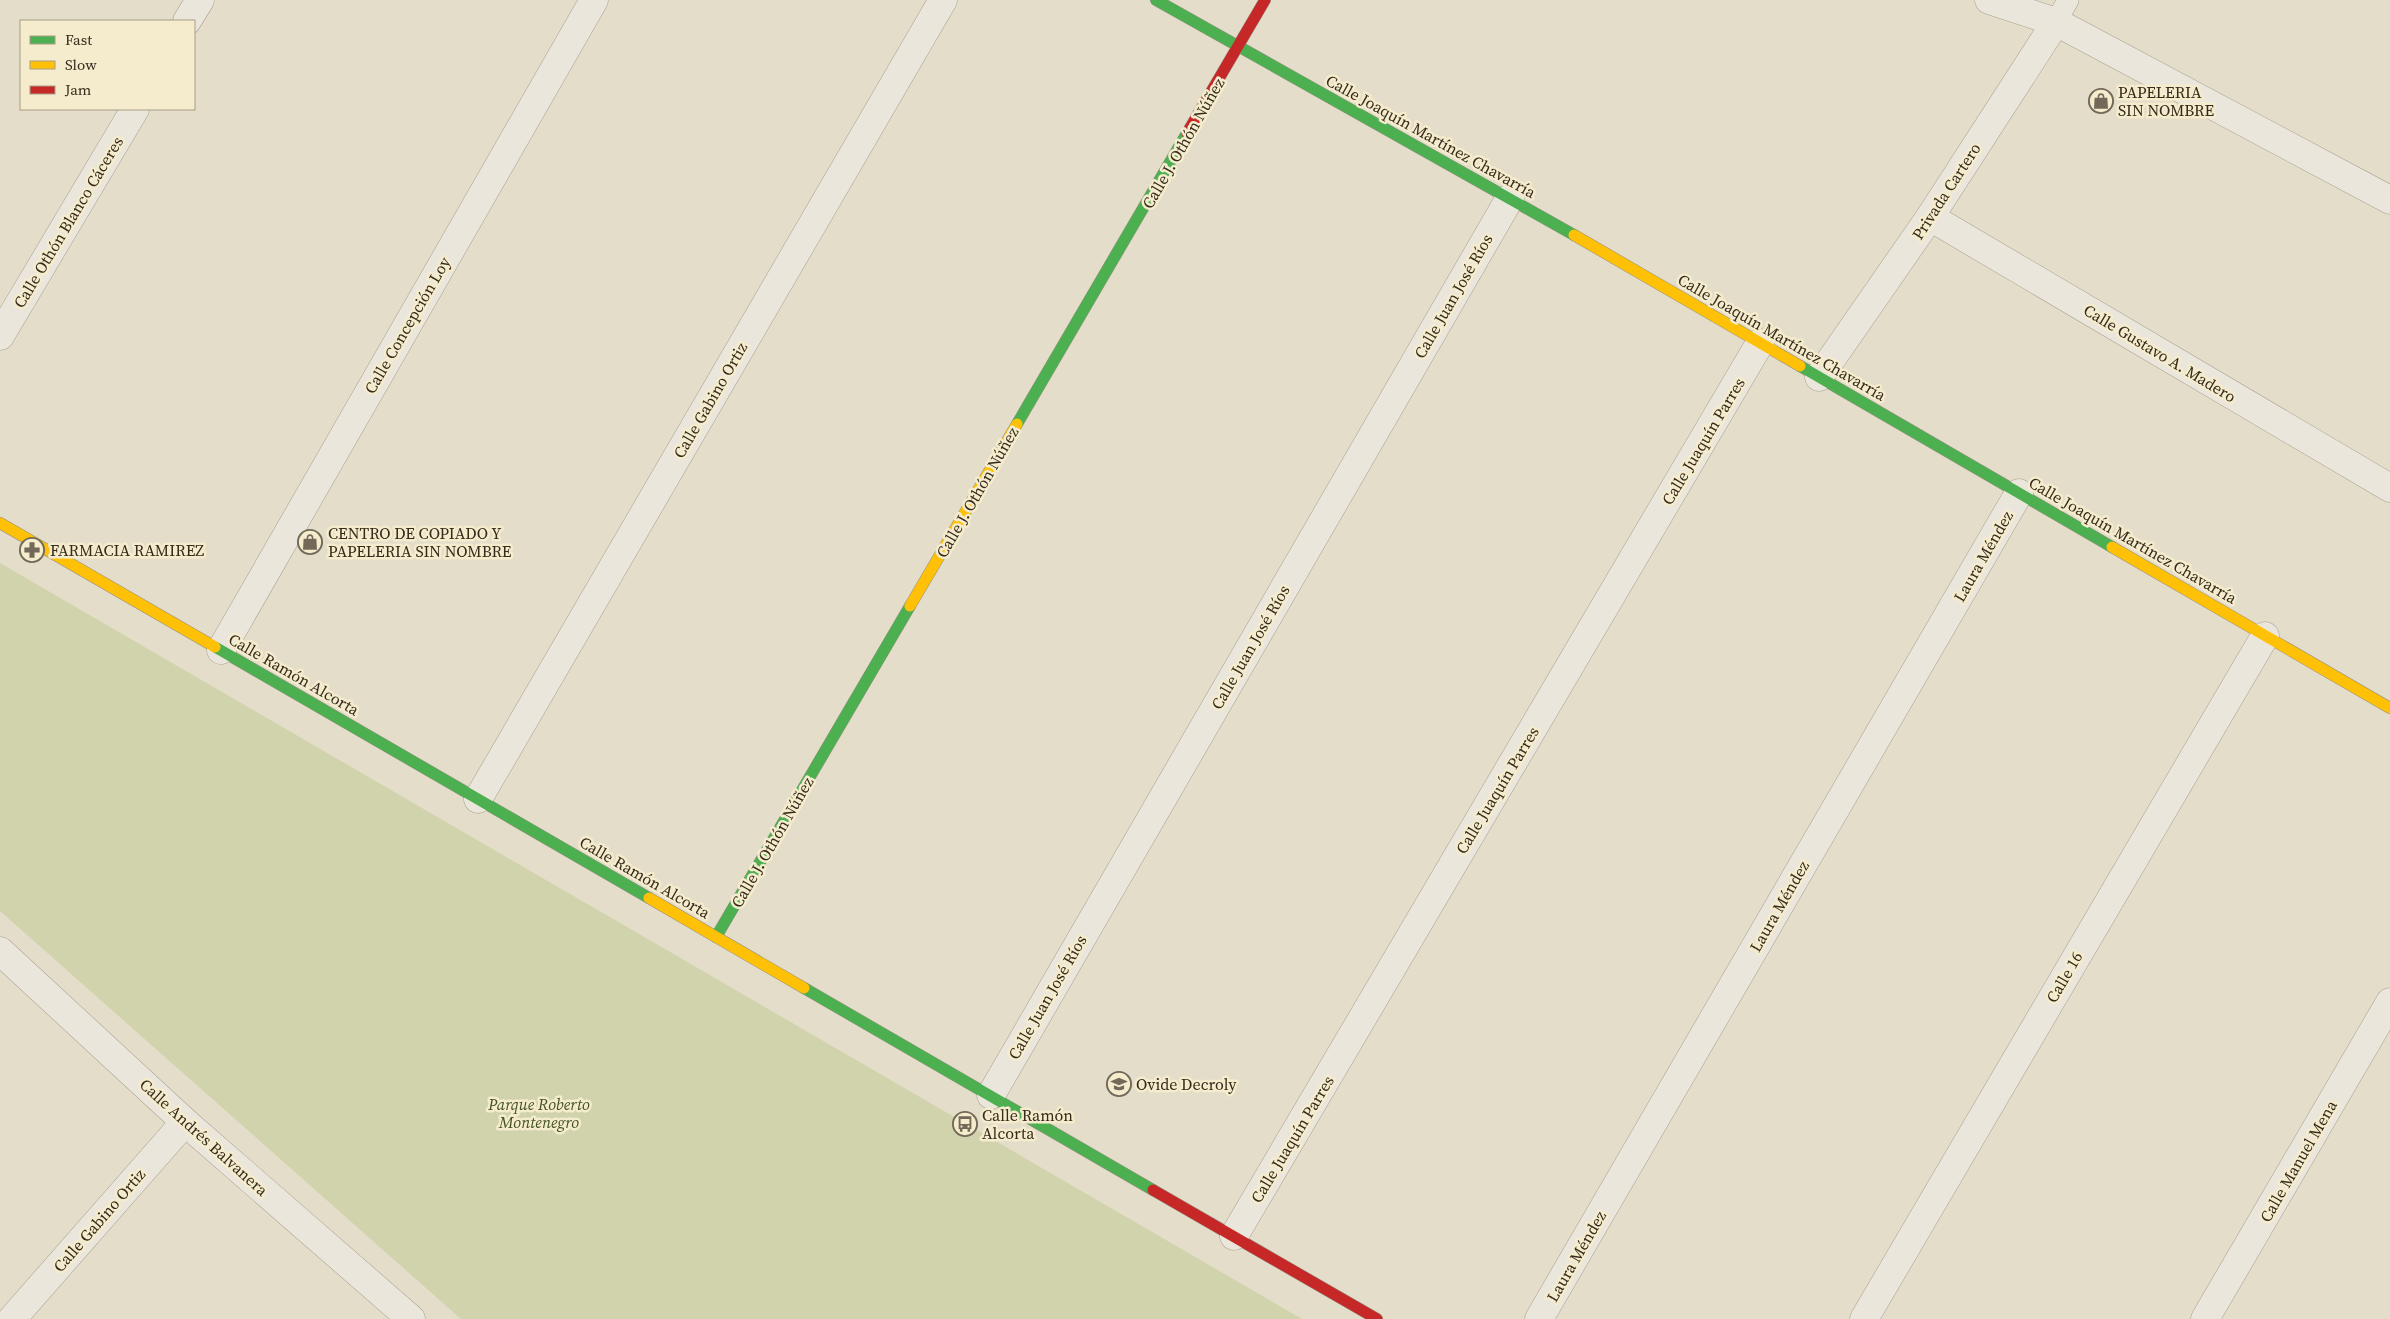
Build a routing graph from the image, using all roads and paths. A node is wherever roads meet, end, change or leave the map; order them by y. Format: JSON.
{"nodes":[{"id":1,"x":200,"y":0,"type":"edge"},
{"id":2,"x":594,"y":0,"type":"edge"},
{"id":3,"x":943,"y":0,"type":"edge"},
{"id":4,"x":1156,"y":0,"type":"edge"},
{"id":5,"x":1265,"y":0,"type":"edge"},
{"id":6,"x":1989,"y":0,"type":"edge"},
{"id":7,"x":2062,"y":11,"type":"edge"},
{"id":8,"x":189,"y":20,"type":"edge"},
{"id":9,"x":1239,"y":48,"type":"junction"},
{"id":10,"x":134,"y":110,"type":"edge"},
{"id":11,"x":1510,"y":198,"type":"junction"},
{"id":12,"x":2390,"y":200,"type":"edge"},
{"id":13,"x":1930,"y":217,"type":"junction"},
{"id":14,"x":0,"y":336,"type":"edge"},
{"id":15,"x":1760,"y":343,"type":"junction"},
{"id":16,"x":1819,"y":377,"type":"junction"},
{"id":17,"x":2390,"y":488,"type":"edge"},
{"id":18,"x":2019,"y":493,"type":"junction"},
{"id":19,"x":0,"y":523,"type":"edge"},
{"id":20,"x":2265,"y":636,"type":"junction"},
{"id":21,"x":221,"y":650,"type":"junction"},
{"id":22,"x":2389,"y":705,"type":"edge"},
{"id":23,"x":478,"y":799,"type":"junction"},
{"id":24,"x":716,"y":937,"type":"junction"},
{"id":25,"x":0,"y":951,"type":"edge"},
{"id":26,"x":2390,"y":1002,"type":"edge"},
{"id":27,"x":990,"y":1095,"type":"junction"},
{"id":28,"x":185,"y":1122,"type":"junction"},
{"id":29,"x":1234,"y":1236,"type":"junction"},
{"id":30,"x":397,"y":1315,"type":"edge"},
{"id":31,"x":12,"y":1319,"type":"edge"},
{"id":32,"x":1377,"y":1319,"type":"edge"},
{"id":33,"x":1539,"y":1319,"type":"edge"},
{"id":34,"x":1864,"y":1319,"type":"edge"},
{"id":35,"x":2205,"y":1319,"type":"edge"}],
"edges":[{"from":1,"to":8,"type":"street"},
{"from":2,"to":21,"type":"street","name":"Calle Concepción Loy"},
{"from":3,"to":23,"type":"street","name":"Calle Gabino Ortiz"},
{"from":4,"to":9,"type":"street","name":"Calle Joaquín Martínez Chavarría"},
{"from":5,"to":9,"type":"street","name":"Calle J. Othón Núñez"},
{"from":6,"to":7,"type":"street"},
{"from":7,"to":12,"type":"street"},
{"from":7,"to":13,"type":"street","name":"Privada Cartero"},
{"from":9,"to":11,"type":"street","name":"Calle Joaquín Martínez Chavarría"},
{"from":9,"to":24,"type":"street","name":"Calle J. Othón Núñez"},
{"from":10,"to":14,"type":"street","name":"Calle Othón Blanco Cáceres"},
{"from":11,"to":15,"type":"street","name":"Calle Joaquín Martínez Chavarría"},
{"from":11,"to":27,"type":"street","name":"Calle Juan José Ríos"},
{"from":13,"to":16,"type":"street","name":"Privada Cartero"},
{"from":13,"to":17,"type":"street","name":"Calle Gustavo A. Madero"},
{"from":15,"to":16,"type":"street","name":"Calle Joaquín Martínez Chavarría"},
{"from":15,"to":29,"type":"street","name":"Calle Juaquín Parres"},
{"from":16,"to":18,"type":"street","name":"Calle Joaquín Martínez Chavarría"},
{"from":18,"to":20,"type":"street","name":"Calle Joaquín Martínez Chavarría"},
{"from":18,"to":33,"type":"street","name":"Laura Méndez"},
{"from":19,"to":21,"type":"street","name":"Calle Ramón Alcorta"},
{"from":20,"to":22,"type":"street","name":"Calle Joaquín Martínez Chavarría"},
{"from":20,"to":34,"type":"street","name":"Calle 16"},
{"from":21,"to":23,"type":"street","name":"Calle Ramón Alcorta"},
{"from":23,"to":24,"type":"street","name":"Calle Ramón Alcorta"},
{"from":24,"to":27,"type":"street","name":"Calle Ramón Alcorta"},
{"from":25,"to":28,"type":"street","name":"Calle Andrés Balvanera"},
{"from":26,"to":35,"type":"street","name":"Calle Manuel Mena"},
{"from":27,"to":29,"type":"street","name":"Calle Ramón Alcorta"},
{"from":28,"to":30,"type":"street","name":"Calle Andrés Balvanera"},
{"from":28,"to":31,"type":"street","name":"Calle Gabino Ortiz"},
{"from":29,"to":32,"type":"street","name":"Calle Ramón Alcorta"}]}
